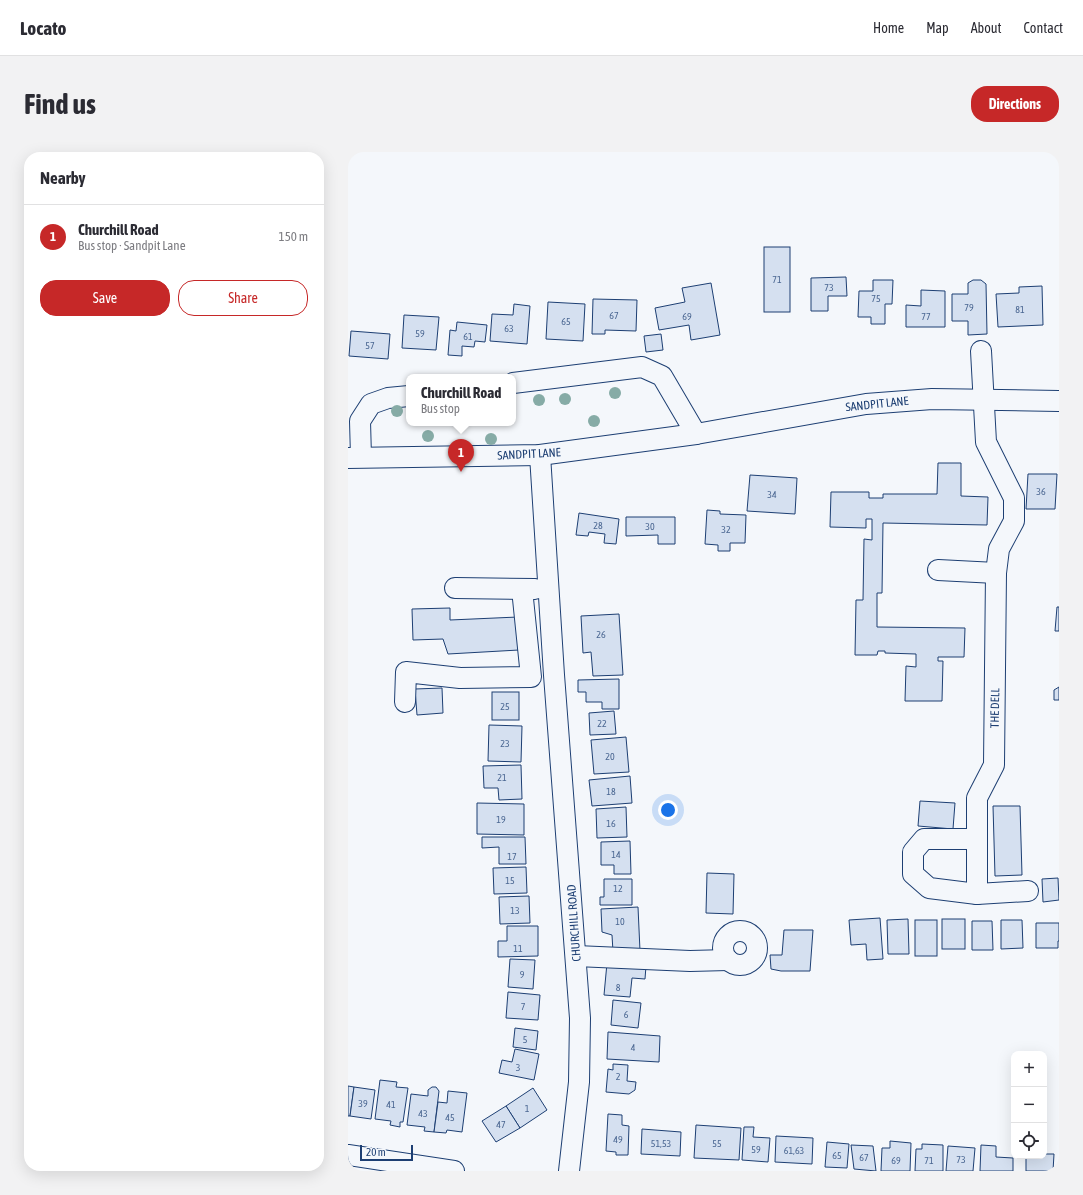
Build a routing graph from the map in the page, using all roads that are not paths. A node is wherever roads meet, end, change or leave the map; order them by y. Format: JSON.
{"nodes":[{"id":1,"x":981,"y":351,"type":"dead end"},
{"id":2,"x":516,"y":383,"type":"edge"},
{"id":3,"x":406,"y":396,"type":"edge"},
{"id":4,"x":984,"y":400,"type":"junction"},
{"id":5,"x":1059,"y":401,"type":"edge"},
{"id":6,"x":696,"y":434,"type":"junction"},
{"id":7,"x":540,"y":455,"type":"junction"},
{"id":8,"x":355,"y":457,"type":"edge"},
{"id":9,"x":938,"y":570,"type":"dead end"},
{"id":10,"x":996,"y":573,"type":"junction"},
{"id":11,"x":455,"y":588,"type":"dead end"},
{"id":12,"x":549,"y":588,"type":"junction"},
{"id":13,"x":522,"y":589,"type":"junction"},
{"id":14,"x":554,"y":675,"type":"junction"},
{"id":15,"x":531,"y":677,"type":"junction"},
{"id":16,"x":405,"y":702,"type":"dead end"},
{"id":17,"x":976,"y":839,"type":"junction"},
{"id":18,"x":1028,"y":891,"type":"dead end"},
{"id":19,"x":977,"y":894,"type":"junction"},
{"id":20,"x":576,"y":956,"type":"junction"},
{"id":21,"x":728,"y":960,"type":"dead end"},
{"id":22,"x":348,"y":1155,"type":"edge"},
{"id":23,"x":454,"y":1171,"type":"edge"},
{"id":24,"x":569,"y":1171,"type":"edge"}],
"edges":[{"from":1,"to":4,"type":"street","name":"THE DELL"},
{"from":2,"to":6,"type":"street"},
{"from":3,"to":8,"type":"street","name":"SANDPIT LANE"},
{"from":4,"to":5,"type":"street","name":"SANDPIT LANE"},
{"from":4,"to":6,"type":"street","name":"SANDPIT LANE"},
{"from":4,"to":10,"type":"street","name":"THE DELL"},
{"from":6,"to":7,"type":"street","name":"SANDPIT LANE"},
{"from":7,"to":8,"type":"street","name":"SANDPIT LANE"},
{"from":7,"to":12,"type":"street","name":"CHURCHILL ROAD"},
{"from":9,"to":10,"type":"street"},
{"from":10,"to":17,"type":"street","name":"THE DELL"},
{"from":11,"to":13,"type":"street"},
{"from":12,"to":13,"type":"street"},
{"from":12,"to":14,"type":"street","name":"CHURCHILL ROAD"},
{"from":13,"to":15,"type":"street"},
{"from":14,"to":15,"type":"street"},
{"from":14,"to":20,"type":"street","name":"CHURCHILL ROAD"},
{"from":15,"to":16,"type":"street"},
{"from":17,"to":19,"type":"street","name":"THE DELL"},
{"from":17,"to":19,"type":"street"},
{"from":18,"to":19,"type":"street"},
{"from":20,"to":21,"type":"street"},
{"from":20,"to":24,"type":"street","name":"CHURCHILL ROAD"},
{"from":22,"to":23,"type":"street"}]}
